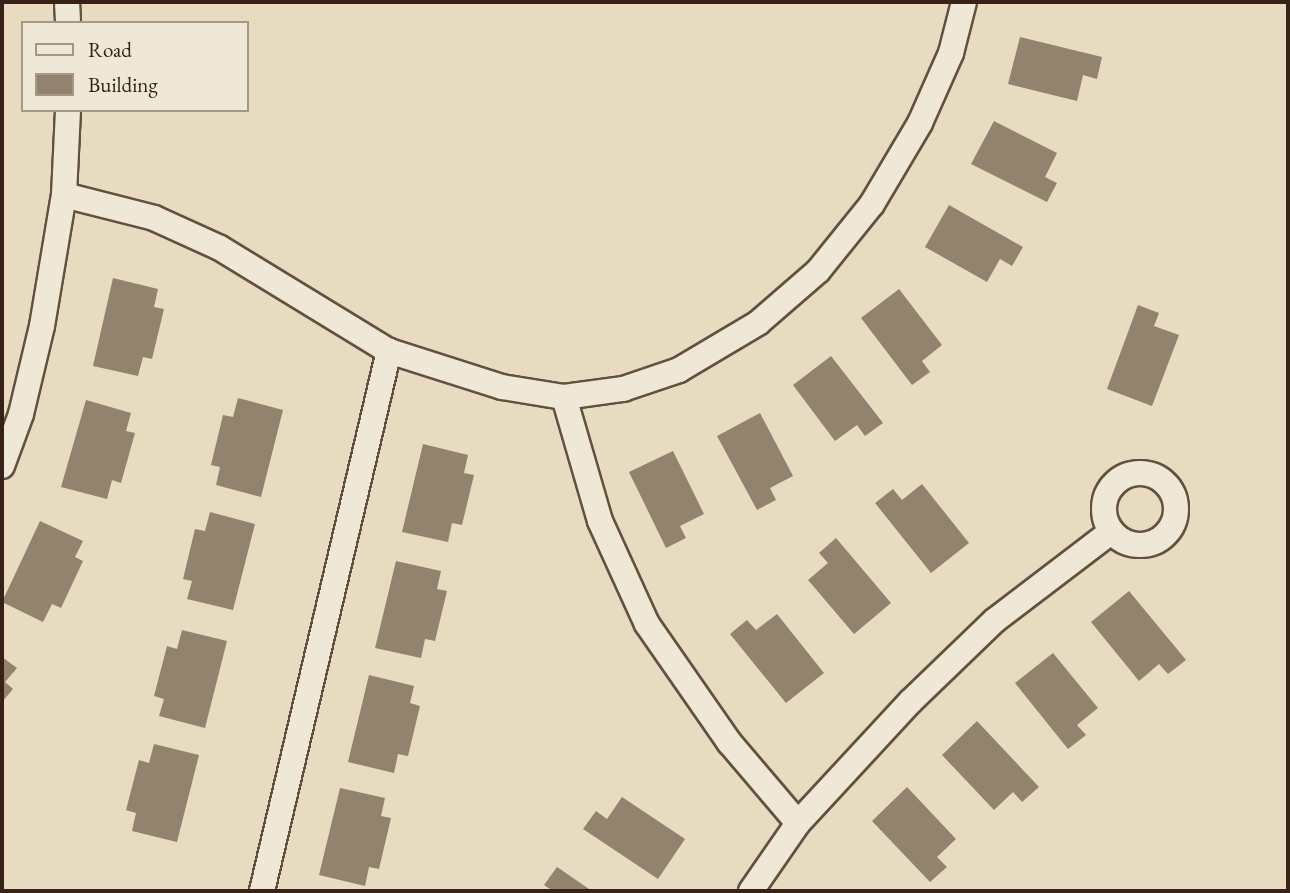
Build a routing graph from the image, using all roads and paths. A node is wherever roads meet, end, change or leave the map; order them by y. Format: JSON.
{"nodes":[{"id":1,"x":67,"y":2,"type":"edge"},
{"id":2,"x":964,"y":2,"type":"edge"},
{"id":3,"x":68,"y":21,"type":"edge"},
{"id":4,"x":68,"y":112,"type":"edge"},
{"id":5,"x":64,"y":195,"type":"junction"},
{"id":6,"x":389,"y":351,"type":"junction"},
{"id":7,"x":564,"y":397,"type":"junction"},
{"id":8,"x":2,"y":466,"type":"edge"},
{"id":9,"x":1111,"y":532,"type":"dead end"},
{"id":10,"x":798,"y":824,"type":"junction"},
{"id":11,"x":262,"y":891,"type":"edge"},
{"id":12,"x":751,"y":891,"type":"edge"}],
"edges":[{"from":1,"to":3,"type":"street"},
{"from":2,"to":7,"type":"street"},
{"from":4,"to":5,"type":"street"},
{"from":5,"to":6,"type":"street"},
{"from":5,"to":8,"type":"street"},
{"from":6,"to":7,"type":"street"},
{"from":6,"to":11,"type":"street"},
{"from":7,"to":10,"type":"street"},
{"from":9,"to":10,"type":"street"},
{"from":10,"to":12,"type":"street"}]}
